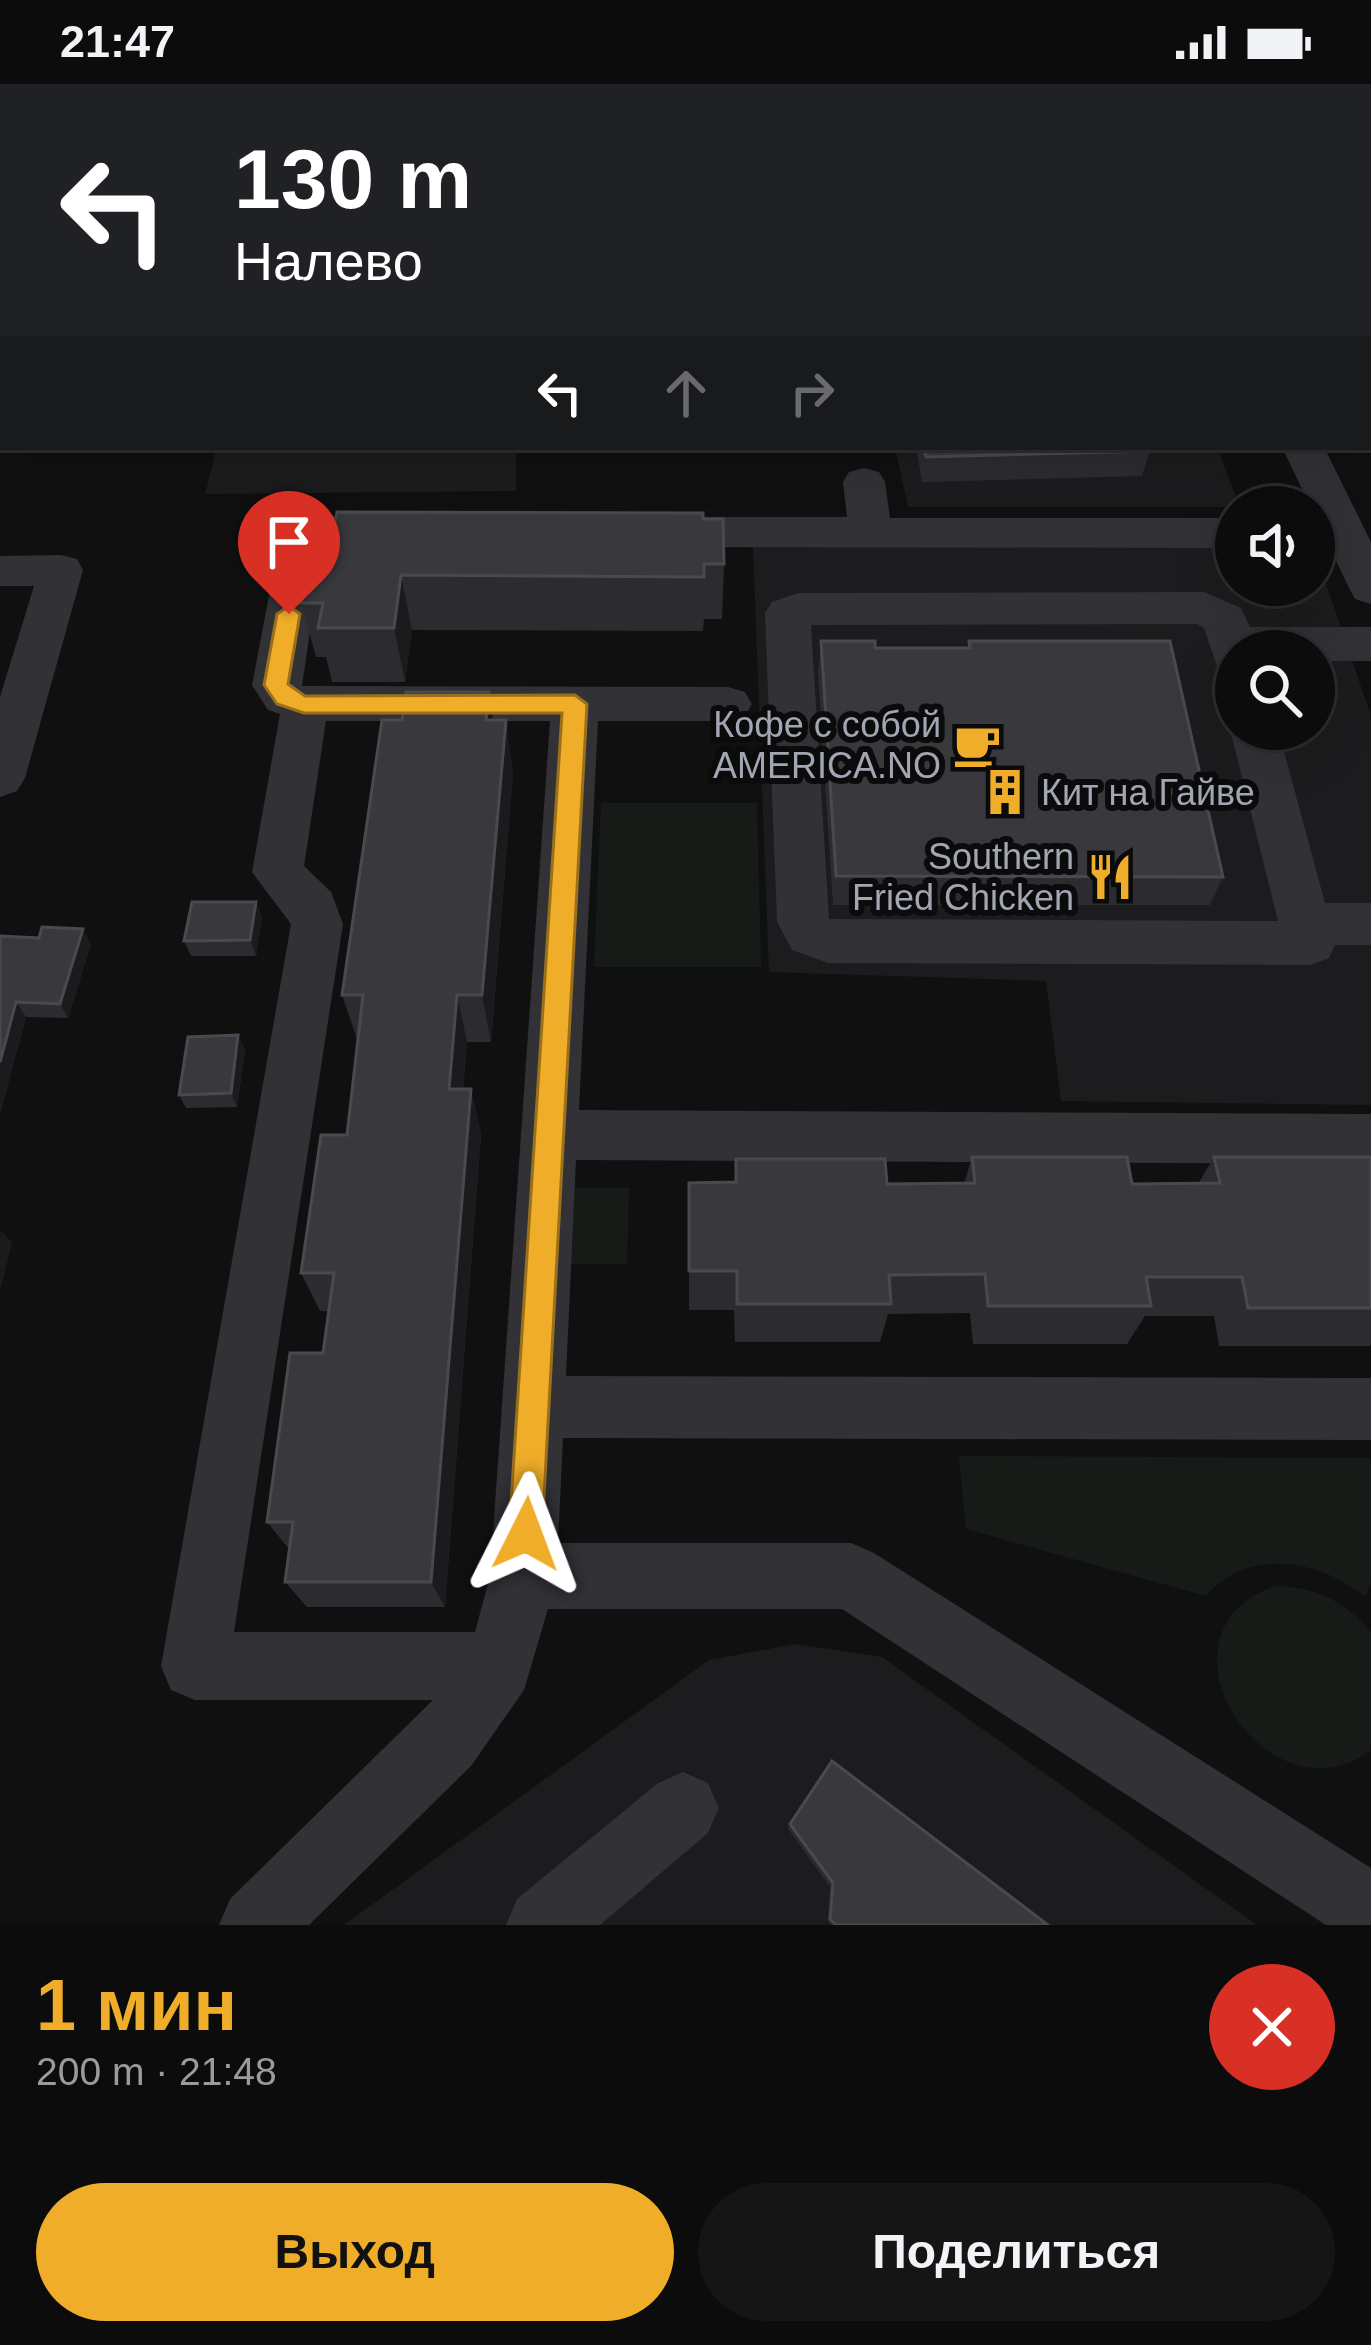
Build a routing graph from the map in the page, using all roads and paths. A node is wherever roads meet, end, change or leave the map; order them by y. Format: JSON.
{"nodes":[{"id":1,"x":1304,"y":450,"type":"edge"},
{"id":2,"x":864,"y":482,"type":"dead end"},
{"id":3,"x":1314,"y":486,"type":"edge"},
{"id":4,"x":441,"y":531,"type":"edge"},
{"id":5,"x":608,"y":532,"type":"edge"},
{"id":6,"x":870,"y":532,"type":"junction"},
{"id":7,"x":1215,"y":533,"type":"edge"},
{"id":8,"x":1335,"y":543,"type":"edge"},
{"id":9,"x":0,"y":571,"type":"edge"},
{"id":10,"x":1371,"y":588,"type":"edge"},
{"id":11,"x":1228,"y":630,"type":"edge"},
{"id":12,"x":1371,"y":644,"type":"edge"},
{"id":13,"x":1335,"y":646,"type":"edge"},
{"id":14,"x":304,"y":704,"type":"junction"},
{"id":15,"x":575,"y":704,"type":"junction"},
{"id":16,"x":728,"y":704,"type":"dead end"},
{"id":17,"x":1259,"y":750,"type":"edge"},
{"id":18,"x":0,"y":778,"type":"edge"},
{"id":19,"x":1305,"y":924,"type":"junction"},
{"id":20,"x":1371,"y":924,"type":"edge"},
{"id":21,"x":549,"y":1135,"type":"junction"},
{"id":22,"x":1371,"y":1139,"type":"edge"},
{"id":23,"x":533,"y":1407,"type":"junction"},
{"id":24,"x":1371,"y":1409,"type":"edge"},
{"id":25,"x":524,"y":1576,"type":"junction"},
{"id":26,"x":500,"y":1666,"type":"junction"},
{"id":27,"x":683,"y":1808,"type":"dead end"},
{"id":28,"x":1357,"y":1902,"type":"dead end"},
{"id":29,"x":256,"y":1925,"type":"edge"},
{"id":30,"x":543,"y":1925,"type":"edge"}],
"edges":[{"from":1,"to":3,"type":"street"},
{"from":2,"to":6,"type":"street"},
{"from":4,"to":14,"type":"street"},
{"from":5,"to":6,"type":"street"},
{"from":6,"to":7,"type":"street"},
{"from":8,"to":10,"type":"street"},
{"from":9,"to":18,"type":"street"},
{"from":11,"to":19,"type":"street"},
{"from":12,"to":13,"type":"street"},
{"from":14,"to":15,"type":"street"},
{"from":14,"to":26,"type":"street"},
{"from":15,"to":16,"type":"street"},
{"from":15,"to":21,"type":"street"},
{"from":17,"to":19,"type":"street"},
{"from":19,"to":20,"type":"street"},
{"from":21,"to":22,"type":"street"},
{"from":21,"to":23,"type":"street"},
{"from":23,"to":24,"type":"street"},
{"from":23,"to":25,"type":"street"},
{"from":25,"to":26,"type":"street"},
{"from":25,"to":28,"type":"street"},
{"from":26,"to":29,"type":"street"},
{"from":27,"to":30,"type":"street"}]}
